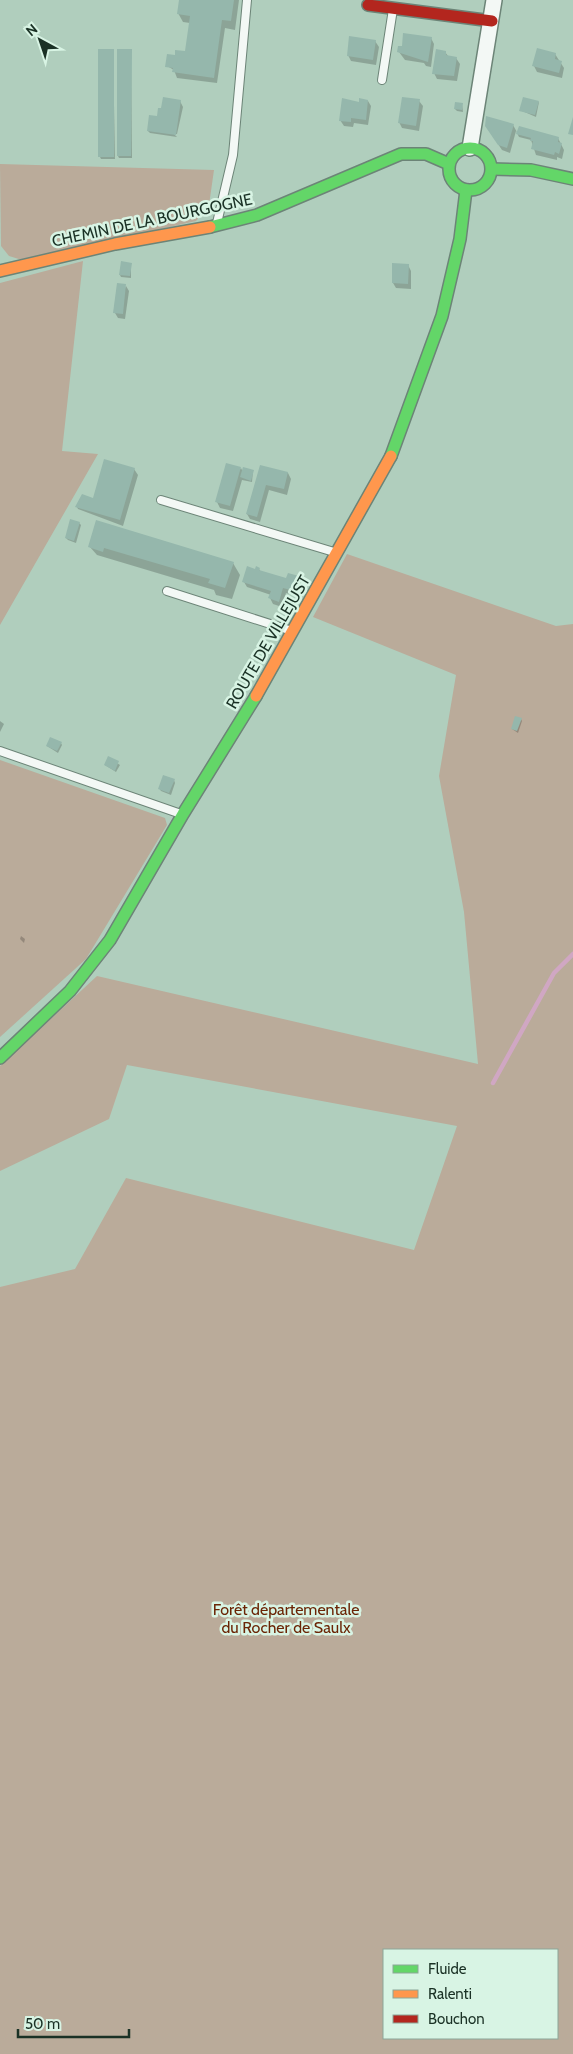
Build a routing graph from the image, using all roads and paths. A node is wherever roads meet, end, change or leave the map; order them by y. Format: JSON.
{"nodes":[{"id":1,"x":247,"y":0,"type":"edge"},
{"id":2,"x":494,"y":0,"type":"edge"},
{"id":3,"x":368,"y":5,"type":"dead end"},
{"id":4,"x":394,"y":7,"type":"junction"},
{"id":5,"x":492,"y":21,"type":"junction"},
{"id":6,"x":382,"y":80,"type":"dead end"},
{"id":7,"x":470,"y":148,"type":"junction"},
{"id":8,"x":449,"y":164,"type":"junction"},
{"id":9,"x":492,"y":169,"type":"junction"},
{"id":10,"x":573,"y":179,"type":"edge"},
{"id":11,"x":466,"y":190,"type":"junction"},
{"id":12,"x":216,"y":226,"type":"junction"},
{"id":13,"x":0,"y":271,"type":"edge"},
{"id":14,"x":161,"y":500,"type":"dead end"},
{"id":15,"x":336,"y":553,"type":"junction"},
{"id":16,"x":167,"y":591,"type":"dead end"},
{"id":17,"x":294,"y":632,"type":"junction"},
{"id":18,"x":0,"y":751,"type":"edge"},
{"id":19,"x":183,"y":814,"type":"junction"},
{"id":20,"x":0,"y":1058,"type":"edge"}],
"edges":[{"from":1,"to":12,"type":"lane"},
{"from":2,"to":5,"type":"street"},
{"from":3,"to":4,"type":"main road"},
{"from":4,"to":5,"type":"main road"},
{"from":4,"to":6,"type":"lane"},
{"from":5,"to":7,"type":"street"},
{"from":7,"to":8,"type":"main road"},
{"from":7,"to":9,"type":"main road"},
{"from":8,"to":11,"type":"main road"},
{"from":8,"to":12,"type":"main road","name":"CHEMIN DE LA BOURGOGNE"},
{"from":9,"to":10,"type":"main road"},
{"from":9,"to":11,"type":"main road"},
{"from":11,"to":15,"type":"main road","name":"ROUTE DE VILLEJUST"},
{"from":12,"to":13,"type":"main road","name":"CHEMIN DE LA BOURGOGNE"},
{"from":14,"to":15,"type":"lane"},
{"from":15,"to":17,"type":"main road","name":"ROUTE DE VILLEJUST"},
{"from":16,"to":17,"type":"lane"},
{"from":17,"to":19,"type":"main road","name":"ROUTE DE VILLEJUST"},
{"from":18,"to":19,"type":"lane"},
{"from":19,"to":20,"type":"main road","name":"ROUTE DE VILLEJUST"}]}
